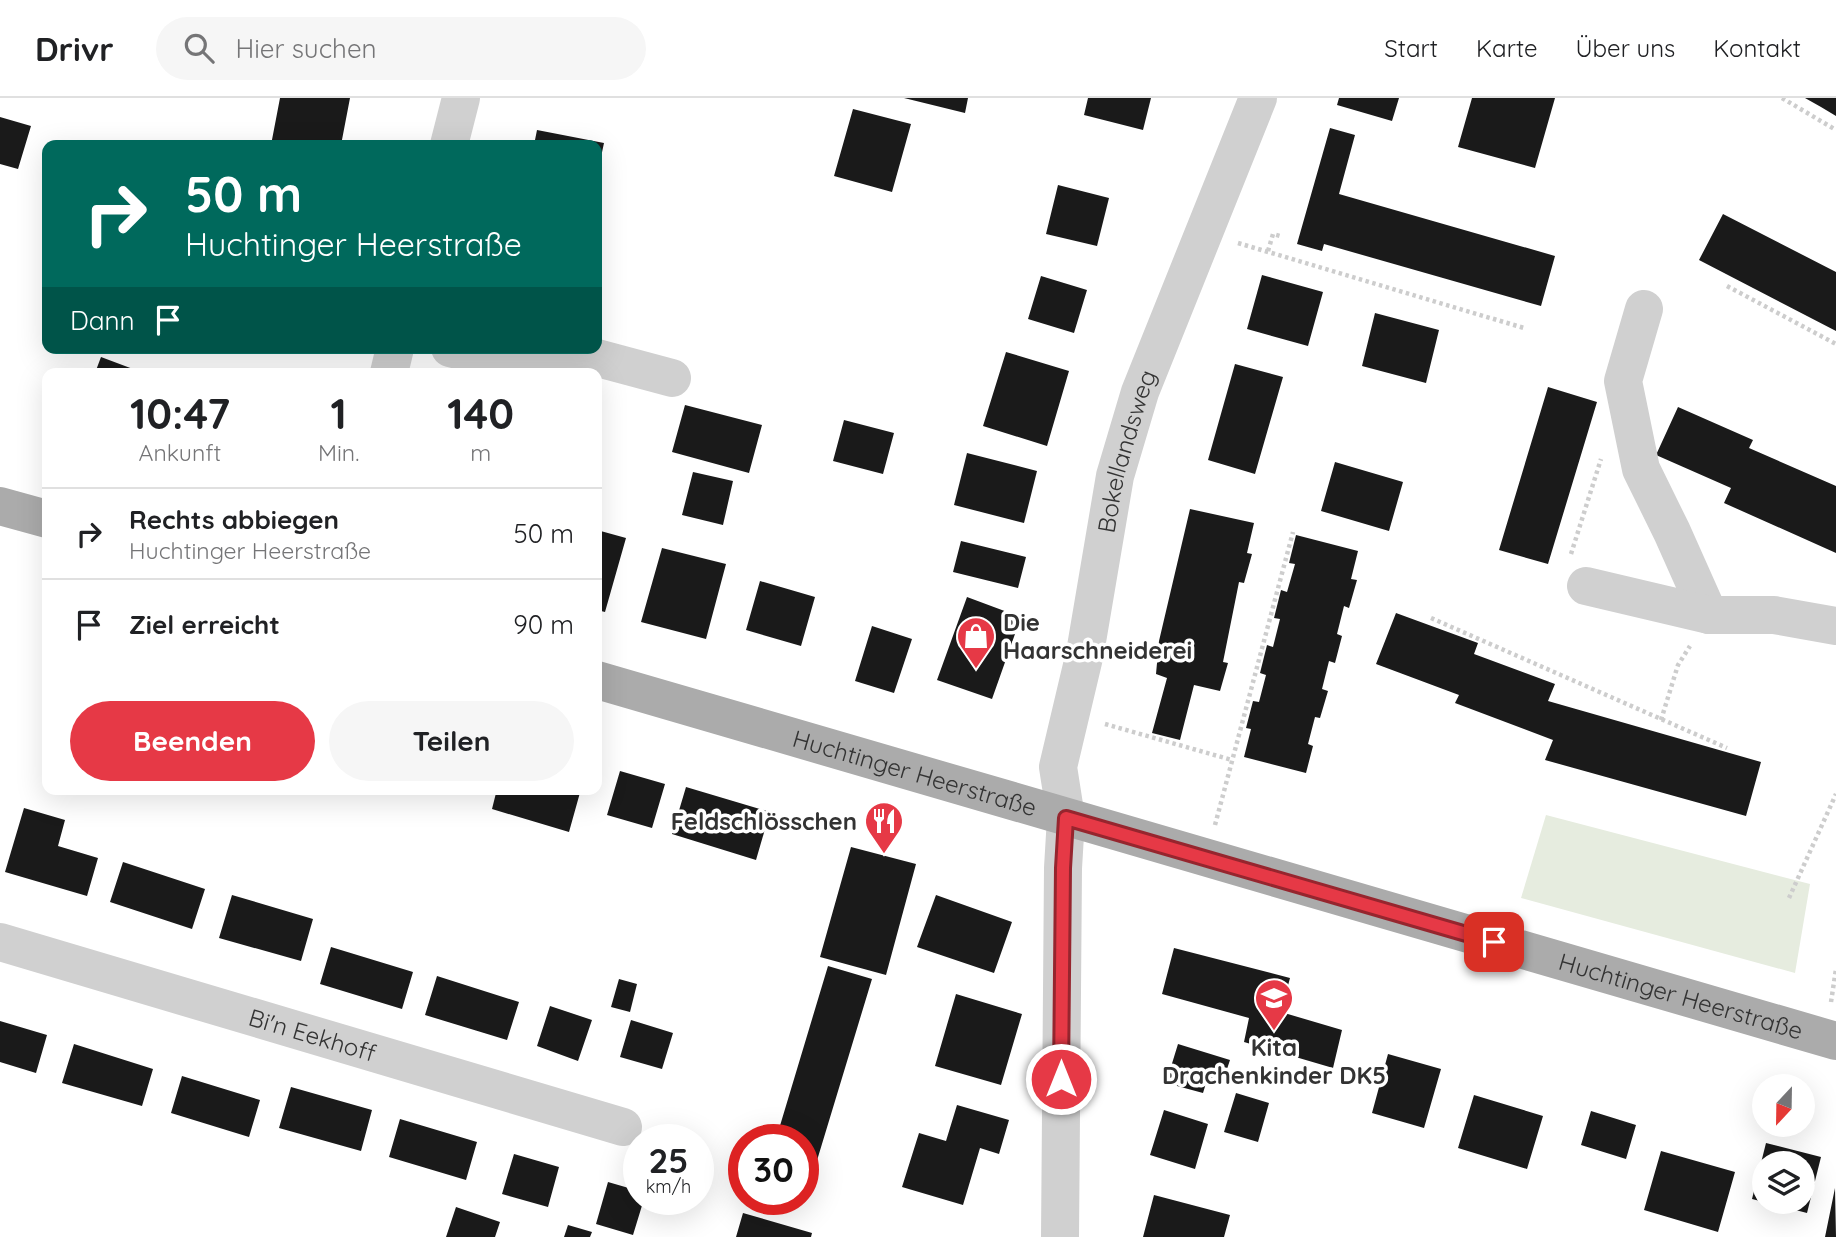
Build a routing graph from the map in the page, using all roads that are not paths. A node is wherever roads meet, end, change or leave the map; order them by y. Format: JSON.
{"nodes":[{"id":1,"x":461,"y":98,"type":"edge"},
{"id":2,"x":1258,"y":98,"type":"edge"},
{"id":3,"x":450,"y":140,"type":"edge"},
{"id":4,"x":1644,"y":309,"type":"dead end"},
{"id":5,"x":474,"y":354,"type":"edge"},
{"id":6,"x":672,"y":378,"type":"dead end"},
{"id":7,"x":0,"y":506,"type":"edge"},
{"id":8,"x":42,"y":518,"type":"edge"},
{"id":9,"x":1578,"y":573,"type":"road end"},
{"id":10,"x":1709,"y":615,"type":"junction"},
{"id":11,"x":1836,"y":626,"type":"edge"},
{"id":12,"x":602,"y":681,"type":"edge"},
{"id":13,"x":1066,"y":818,"type":"junction"},
{"id":14,"x":0,"y":942,"type":"edge"},
{"id":15,"x":1836,"y":1041,"type":"edge"},
{"id":16,"x":623,"y":1127,"type":"dead end"},
{"id":17,"x":1060,"y":1237,"type":"edge"}],
"edges":[{"from":1,"to":3,"type":"street"},
{"from":2,"to":13,"type":"street","name":"Bokellandsweg"},
{"from":4,"to":10,"type":"street"},
{"from":5,"to":6,"type":"street"},
{"from":7,"to":8,"type":"main road"},
{"from":9,"to":10,"type":"street"},
{"from":10,"to":11,"type":"street"},
{"from":12,"to":13,"type":"main road","name":"Huchtinger Heerstraße"},
{"from":13,"to":15,"type":"main road","name":"Huchtinger Heerstraße"},
{"from":13,"to":17,"type":"street","name":"Bokellandsweg"},
{"from":14,"to":16,"type":"street","name":"Bi'n Eekhoff"}]}
